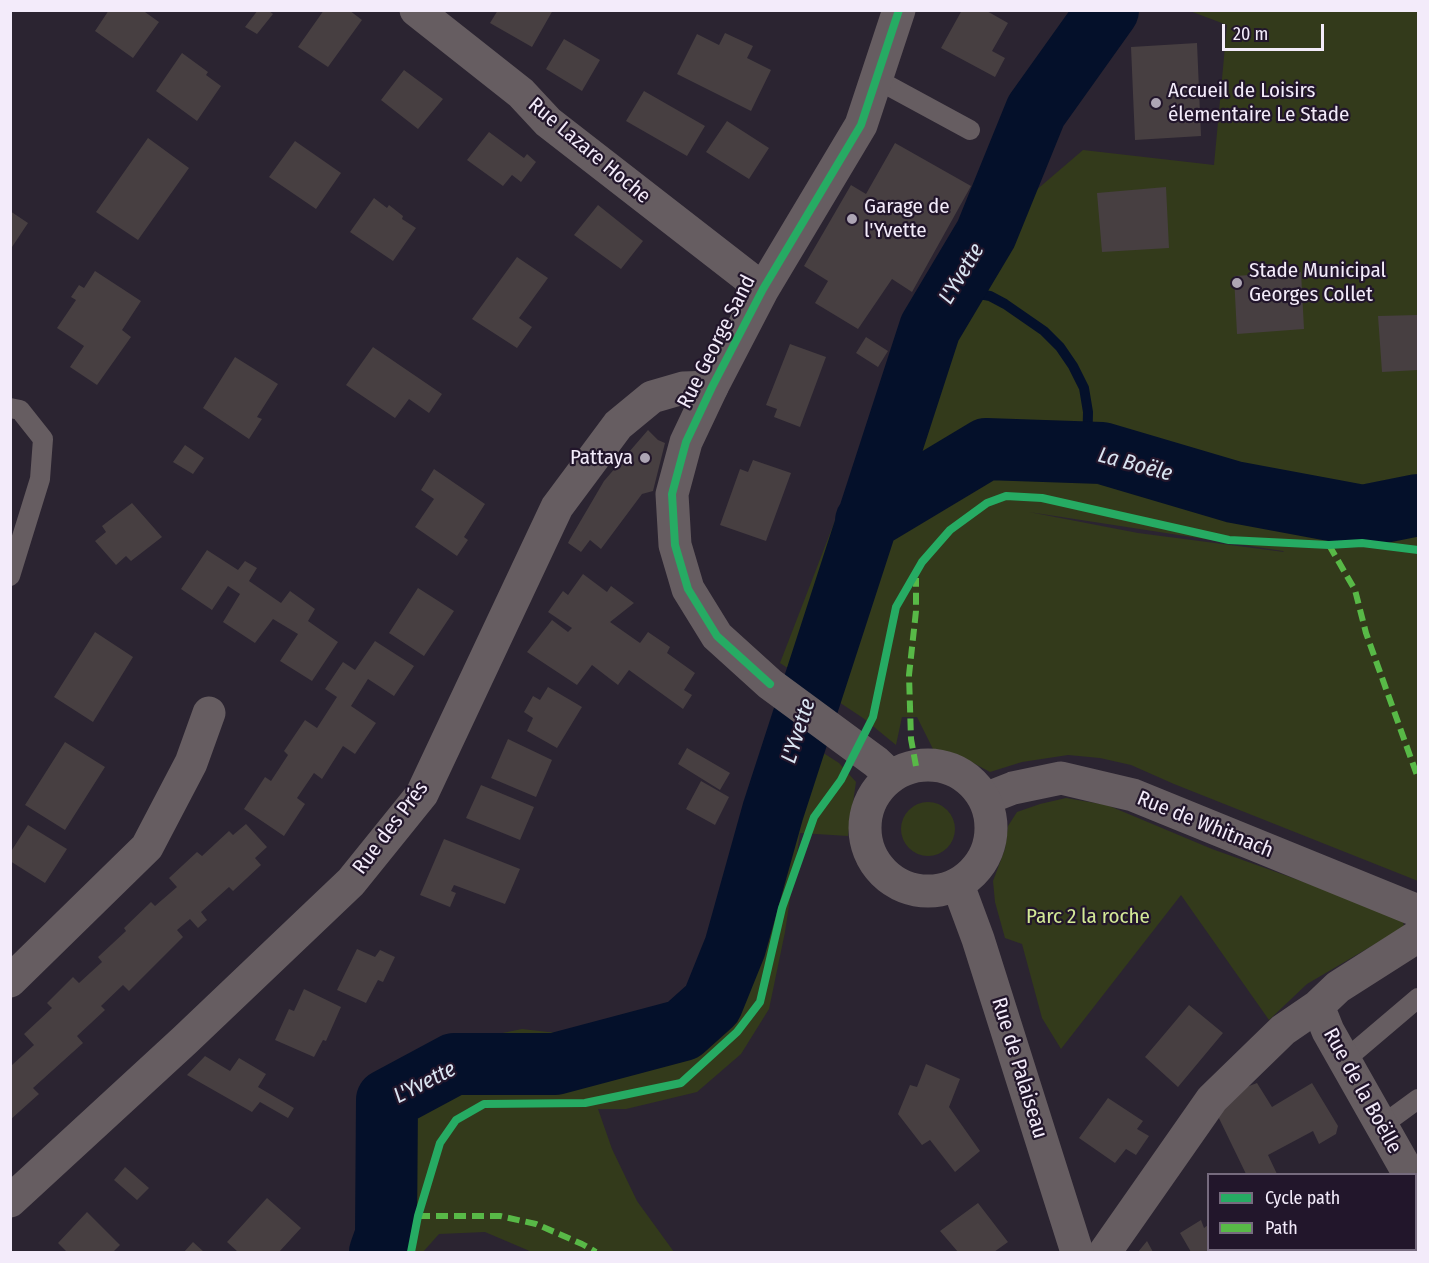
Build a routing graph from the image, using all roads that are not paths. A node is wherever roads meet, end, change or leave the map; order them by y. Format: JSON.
{"nodes":[{"id":1,"x":416,"y":10,"type":"edge"},
{"id":2,"x":899,"y":10,"type":"edge"},
{"id":3,"x":876,"y":79,"type":"junction"},
{"id":4,"x":970,"y":130,"type":"dead end"},
{"id":5,"x":763,"y":289,"type":"junction"},
{"id":6,"x":712,"y":387,"type":"junction"},
{"id":7,"x":10,"y":408,"type":"edge"},
{"id":8,"x":10,"y":576,"type":"edge"},
{"id":9,"x":209,"y":713,"type":"dead end"},
{"id":10,"x":891,"y":777,"type":"junction"},
{"id":11,"x":985,"y":799,"type":"junction"},
{"id":12,"x":958,"y":885,"type":"junction"},
{"id":13,"x":1419,"y":911,"type":"edge"},
{"id":14,"x":1419,"y":936,"type":"edge"},
{"id":15,"x":10,"y":981,"type":"edge"},
{"id":16,"x":1419,"y":998,"type":"edge"},
{"id":17,"x":1318,"y":1006,"type":"junction"},
{"id":18,"x":1345,"y":1060,"type":"junction"},
{"id":19,"x":1419,"y":1099,"type":"edge"},
{"id":20,"x":1381,"y":1126,"type":"junction"},
{"id":21,"x":1408,"y":1173,"type":"edge"},
{"id":22,"x":10,"y":1202,"type":"edge"},
{"id":23,"x":1077,"y":1252,"type":"edge"},
{"id":24,"x":1105,"y":1252,"type":"edge"}],
"edges":[{"from":1,"to":5,"type":"street","name":"Rue Lazare Hoche"},
{"from":2,"to":3,"type":"street","name":"Rue George Sand"},
{"from":3,"to":4,"type":"lane"},
{"from":3,"to":5,"type":"street","name":"Rue George Sand"},
{"from":5,"to":6,"type":"street","name":"Rue George Sand"},
{"from":6,"to":10,"type":"street","name":"Rue George Sand"},
{"from":6,"to":22,"type":"street","name":"Rue des Prés"},
{"from":7,"to":8,"type":"lane"},
{"from":9,"to":15,"type":"street"},
{"from":10,"to":11,"type":"street"},
{"from":10,"to":12,"type":"street"},
{"from":11,"to":12,"type":"street"},
{"from":11,"to":13,"type":"street","name":"Rue de Whitnach"},
{"from":12,"to":23,"type":"street","name":"Rue de Palaiseau"},
{"from":14,"to":17,"type":"street"},
{"from":16,"to":18,"type":"lane"},
{"from":17,"to":18,"type":"street","name":"Rue de la Boëlle"},
{"from":17,"to":24,"type":"street"},
{"from":18,"to":20,"type":"street","name":"Rue de la Boëlle"},
{"from":19,"to":20,"type":"lane"},
{"from":20,"to":21,"type":"street","name":"Rue de la Boëlle"}]}
